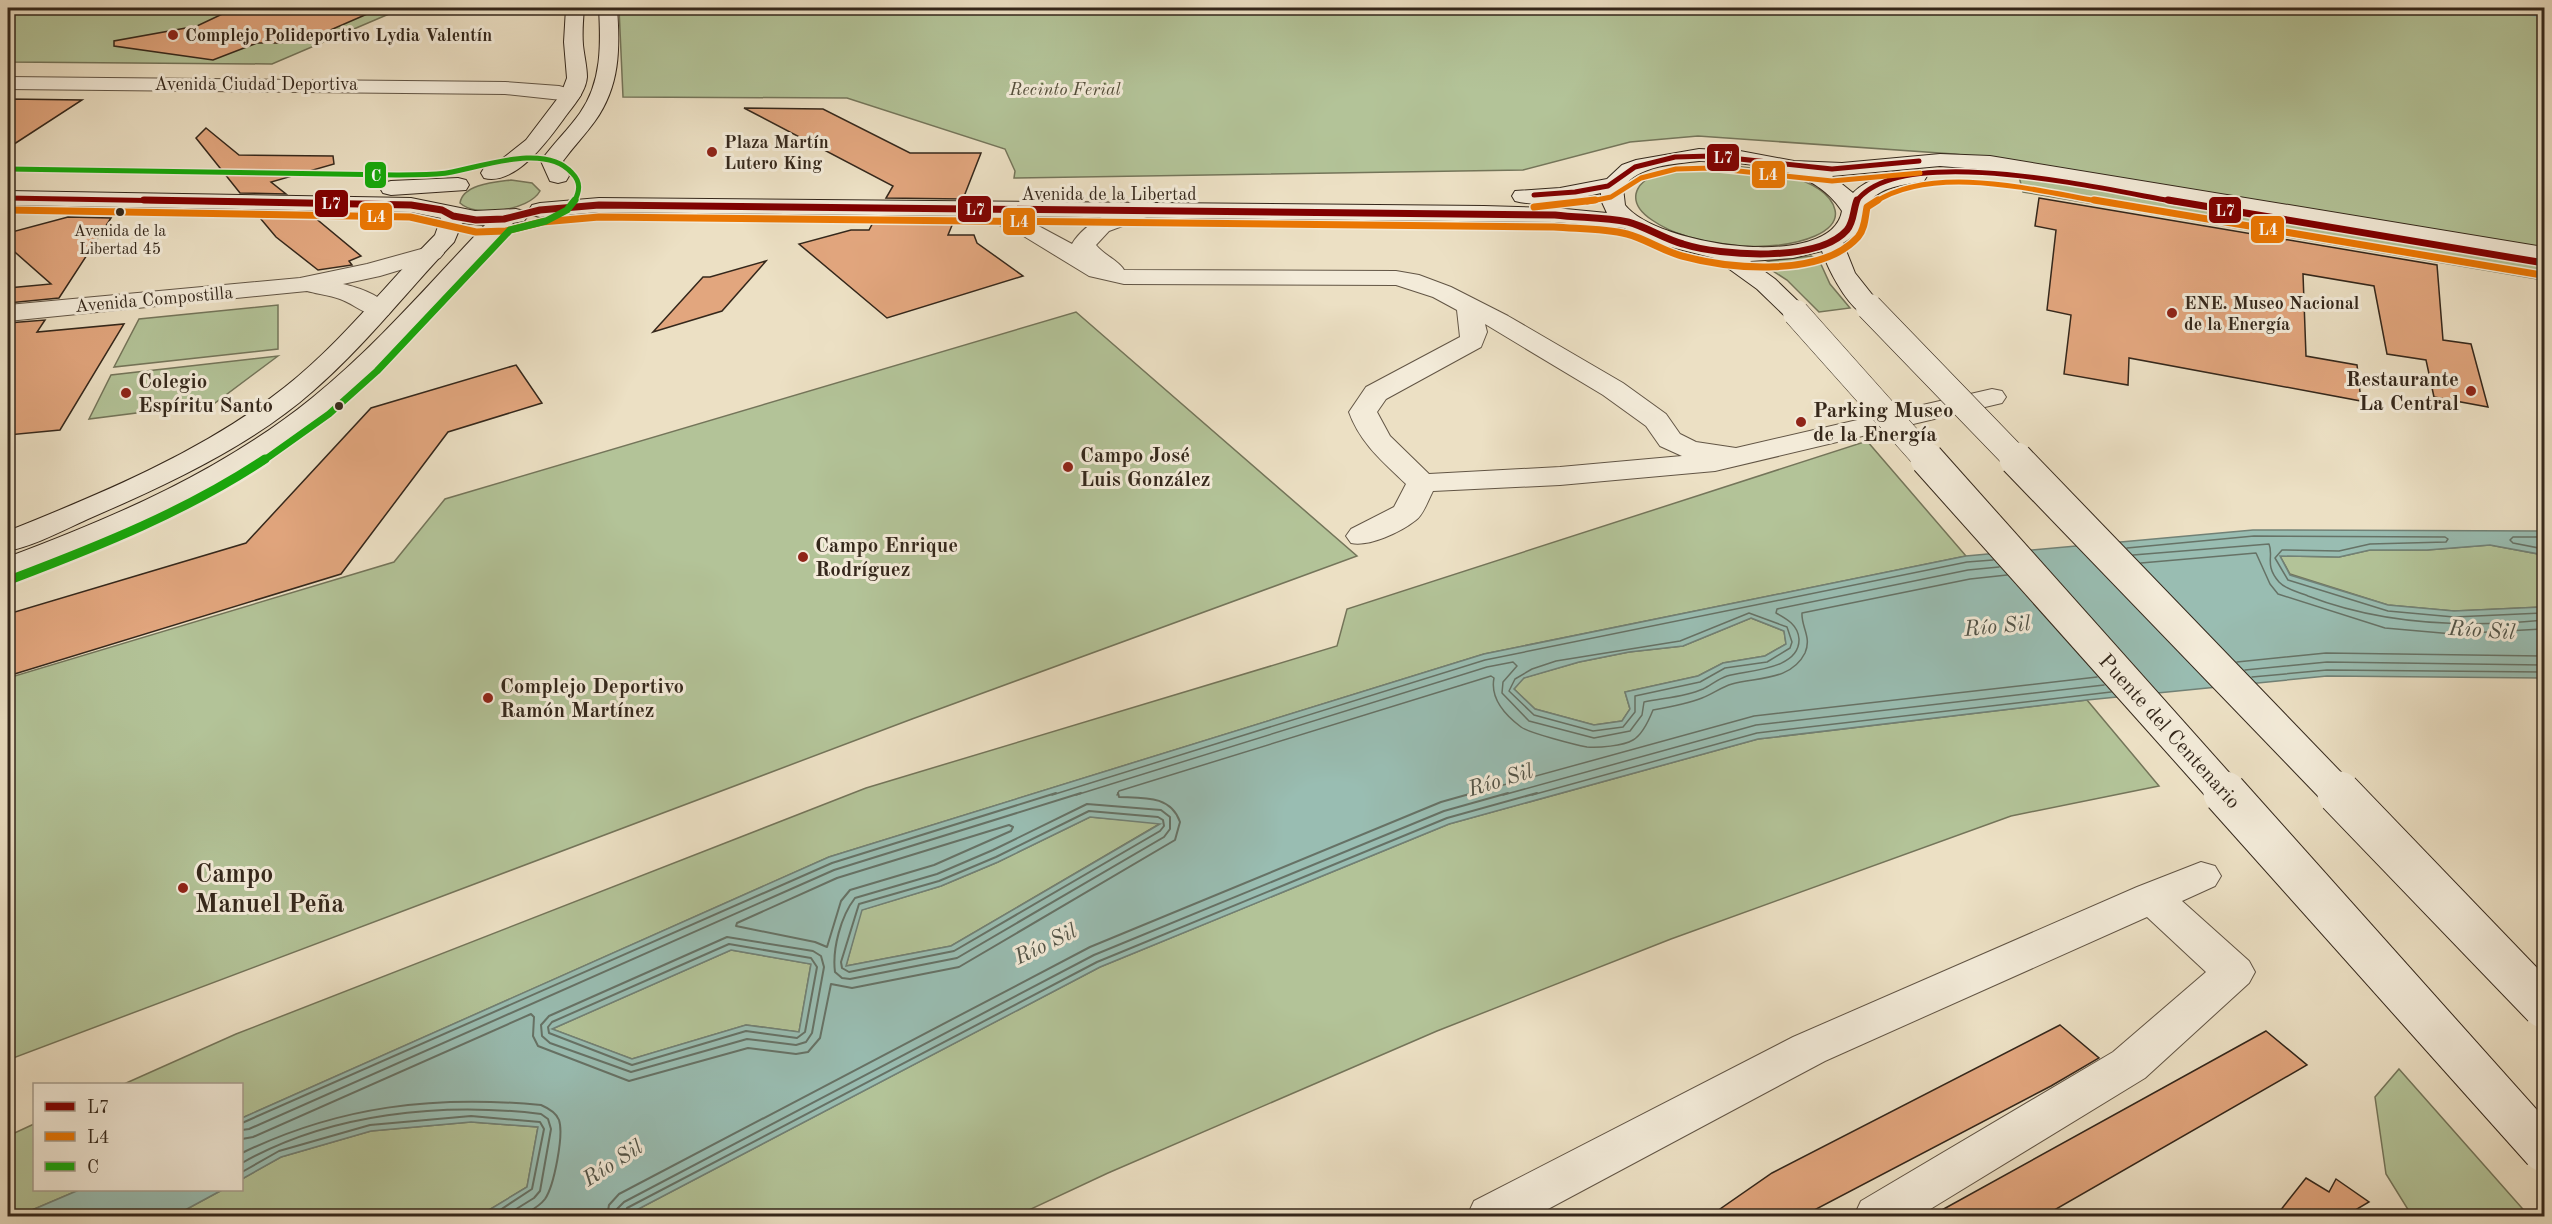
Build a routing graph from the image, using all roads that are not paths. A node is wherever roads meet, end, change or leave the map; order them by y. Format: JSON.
{"nodes":[{"id":1,"x":575,"y":8,"type":"edge"},
{"id":2,"x":608,"y":8,"type":"edge"},
{"id":3,"x":576,"y":71,"type":"junction"},
{"id":4,"x":8,"y":83,"type":"edge"},
{"id":5,"x":505,"y":88,"type":"junction"},
{"id":6,"x":571,"y":95,"type":"junction"},
{"id":7,"x":1789,"y":167,"type":"junction"},
{"id":8,"x":492,"y":173,"type":"junction"},
{"id":9,"x":563,"y":180,"type":"junction"},
{"id":10,"x":8,"y":181,"type":"edge"},
{"id":11,"x":458,"y":184,"type":"junction"},
{"id":12,"x":1614,"y":184,"type":"junction"},
{"id":13,"x":8,"y":198,"type":"edge"},
{"id":14,"x":977,"y":208,"type":"junction"},
{"id":15,"x":540,"y":210,"type":"junction"},
{"id":16,"x":1144,"y":210,"type":"junction"},
{"id":17,"x":1854,"y":211,"type":"junction"},
{"id":18,"x":448,"y":213,"type":"junction"},
{"id":19,"x":2275,"y":214,"type":"junction"},
{"id":20,"x":504,"y":219,"type":"junction"},
{"id":21,"x":1631,"y":222,"type":"junction"},
{"id":22,"x":1830,"y":241,"type":"junction"},
{"id":23,"x":1721,"y":252,"type":"junction"},
{"id":24,"x":432,"y":253,"type":"junction"},
{"id":25,"x":2544,"y":254,"type":"edge"},
{"id":26,"x":2544,"y":263,"type":"edge"},
{"id":27,"x":1139,"y":277,"type":"junction"},
{"id":28,"x":300,"y":285,"type":"junction"},
{"id":29,"x":1469,"y":306,"type":"junction"},
{"id":30,"x":379,"y":310,"type":"junction"},
{"id":31,"x":8,"y":313,"type":"edge"},
{"id":32,"x":1473,"y":337,"type":"junction"},
{"id":33,"x":1526,"y":337,"type":"junction"},
{"id":34,"x":1992,"y":397,"type":"dead end"},
{"id":35,"x":1663,"y":431,"type":"junction"},
{"id":36,"x":1735,"y":457,"type":"junction"},
{"id":37,"x":1608,"y":471,"type":"junction"},
{"id":38,"x":1422,"y":483,"type":"junction"},
{"id":39,"x":1362,"y":536,"type":"dead end"},
{"id":40,"x":8,"y":542,"type":"edge"},
{"id":41,"x":8,"y":568,"type":"edge"},
{"id":42,"x":2200,"y":876,"type":"dead end"},
{"id":43,"x":2151,"y":897,"type":"junction"},
{"id":44,"x":2544,"y":1006,"type":"edge"},
{"id":45,"x":2544,"y":1150,"type":"edge"},
{"id":46,"x":1491,"y":1216,"type":"edge"},
{"id":47,"x":1878,"y":1216,"type":"edge"}],
"edges":[{"from":1,"to":3,"type":"street"},
{"from":2,"to":9,"type":"street"},
{"from":3,"to":5,"type":"street","name":"Avenida Ciudad Deportiva"},
{"from":3,"to":6,"type":"street"},
{"from":4,"to":5,"type":"street","name":"Avenida Ciudad Deportiva"},
{"from":5,"to":6,"type":"street","name":"Avenida Ciudad Deportiva"},
{"from":6,"to":8,"type":"street"},
{"from":7,"to":12,"type":"street"},
{"from":7,"to":17,"type":"street"},
{"from":7,"to":19,"type":"street"},
{"from":8,"to":9,"type":"street","name":"Avenida de la Libertad"},
{"from":8,"to":11,"type":"street"},
{"from":9,"to":12,"type":"street","name":"Avenida de la Libertad"},
{"from":9,"to":15,"type":"street"},
{"from":10,"to":11,"type":"street"},
{"from":11,"to":18,"type":"street"},
{"from":12,"to":21,"type":"street"},
{"from":13,"to":18,"type":"street"},
{"from":14,"to":15,"type":"street","name":"Avenida de la Libertad"},
{"from":14,"to":16,"type":"street","name":"Avenida de la Libertad"},
{"from":14,"to":27,"type":"street"},
{"from":15,"to":20,"type":"street"},
{"from":16,"to":21,"type":"street","name":"Avenida de la Libertad"},
{"from":16,"to":27,"type":"street"},
{"from":17,"to":19,"type":"street"},
{"from":17,"to":22,"type":"street"},
{"from":18,"to":20,"type":"street"},
{"from":18,"to":24,"type":"street"},
{"from":19,"to":25,"type":"street"},
{"from":19,"to":26,"type":"street"},
{"from":20,"to":41,"type":"street"},
{"from":21,"to":23,"type":"street"},
{"from":22,"to":23,"type":"street"},
{"from":22,"to":44,"type":"street","bridge":true},
{"from":23,"to":45,"type":"street","name":"Puente del Centenario","bridge":true},
{"from":24,"to":28,"type":"street","name":"Avenida Compostilla"},
{"from":24,"to":30,"type":"street"},
{"from":27,"to":29,"type":"street"},
{"from":28,"to":30,"type":"street","name":"Avenida Compostilla"},
{"from":28,"to":31,"type":"street","name":"Avenida Compostilla"},
{"from":29,"to":32,"type":"street"},
{"from":29,"to":33,"type":"street"},
{"from":30,"to":40,"type":"street"},
{"from":32,"to":33,"type":"street"},
{"from":32,"to":38,"type":"street"},
{"from":33,"to":35,"type":"street"},
{"from":34,"to":36,"type":"street"},
{"from":35,"to":36,"type":"street"},
{"from":35,"to":37,"type":"street"},
{"from":36,"to":37,"type":"street"},
{"from":37,"to":38,"type":"street"},
{"from":38,"to":39,"type":"street"},
{"from":42,"to":43,"type":"street"},
{"from":43,"to":46,"type":"street"},
{"from":43,"to":47,"type":"street"}]}
